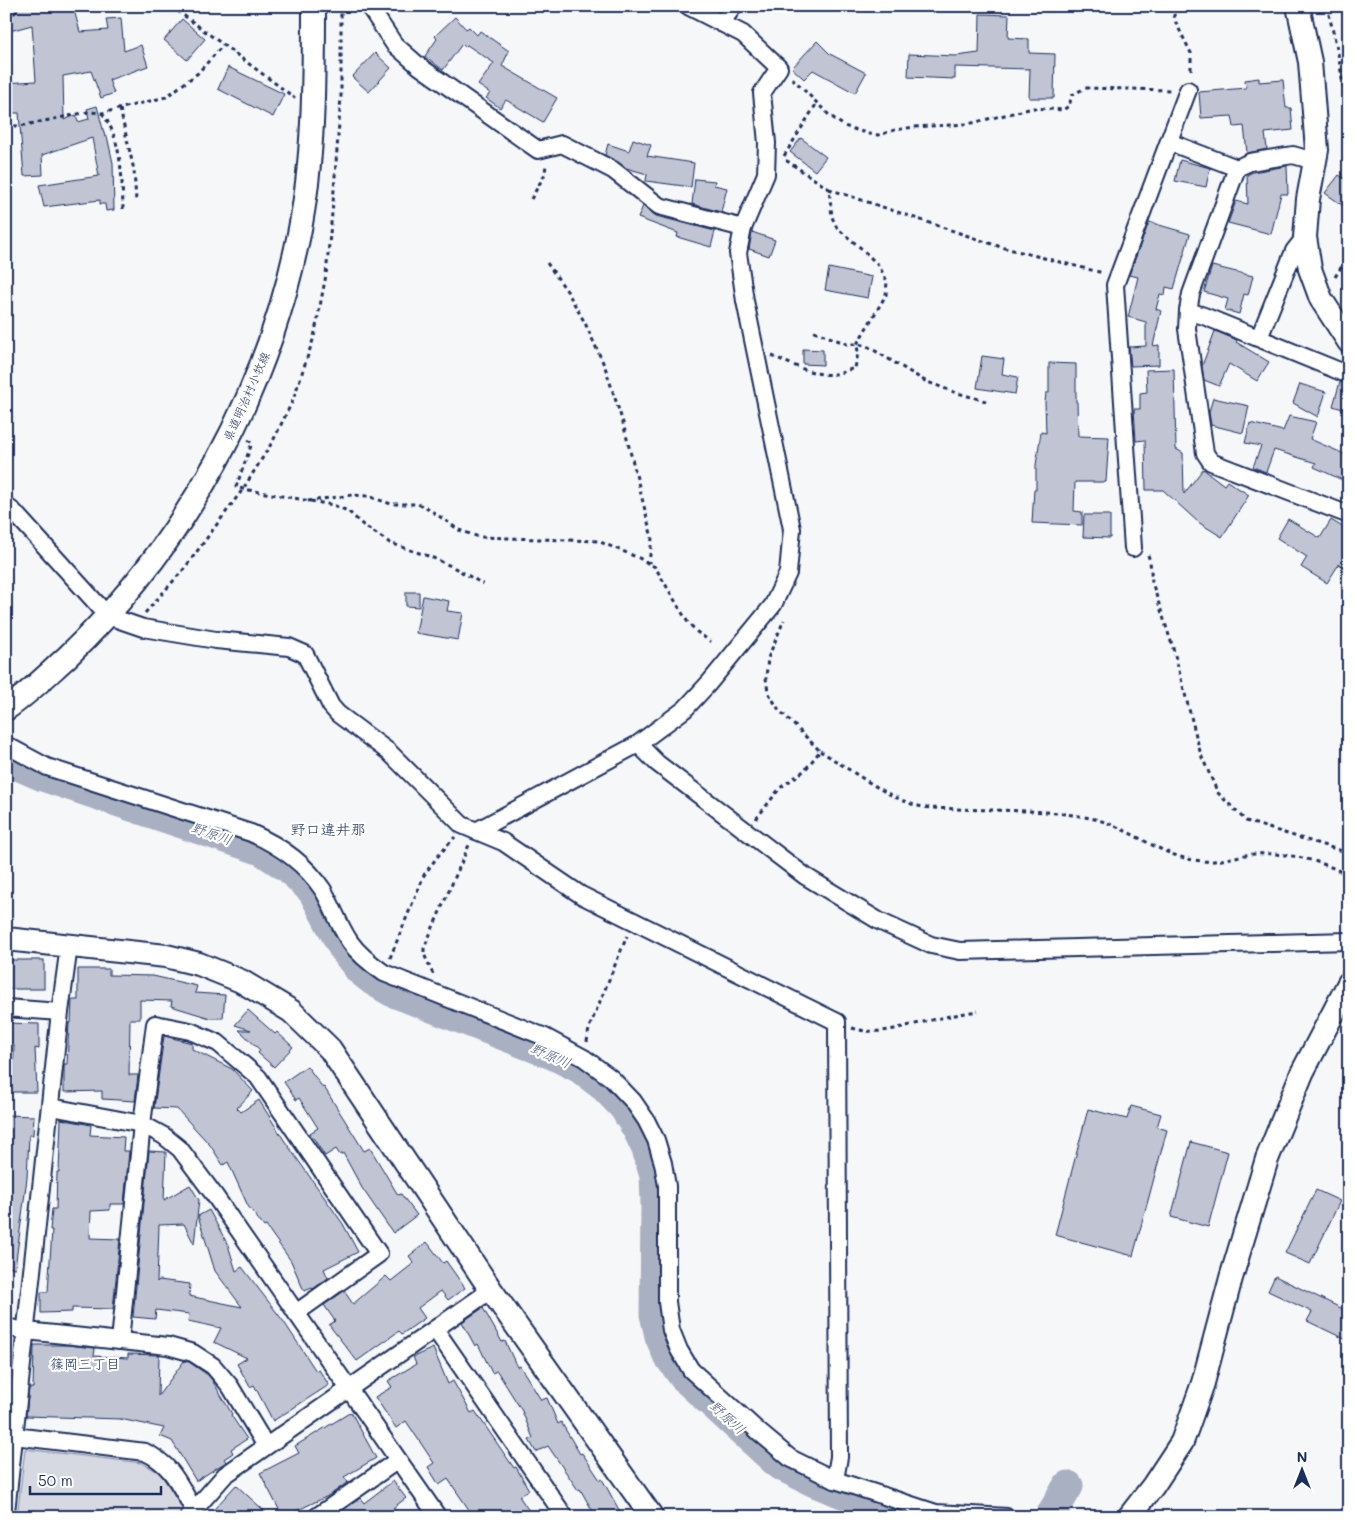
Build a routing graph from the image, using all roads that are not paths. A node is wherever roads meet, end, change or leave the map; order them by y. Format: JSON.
{"nodes":[{"id":1,"x":314,"y":6,"type":"edge"},
{"id":2,"x":368,"y":6,"type":"edge"},
{"id":3,"x":688,"y":6,"type":"edge"},
{"id":4,"x":734,"y":6,"type":"edge"},
{"id":5,"x":1298,"y":6,"type":"edge"},
{"id":6,"x":722,"y":23,"type":"junction"},
{"id":7,"x":1188,"y":90,"type":"road end"},
{"id":8,"x":1170,"y":142,"type":"junction"},
{"id":9,"x":1314,"y":161,"type":"junction"},
{"id":10,"x":1237,"y":168,"type":"junction"},
{"id":11,"x":743,"y":228,"type":"junction"},
{"id":12,"x":1306,"y":238,"type":"junction"},
{"id":13,"x":1188,"y":311,"type":"junction"},
{"id":14,"x":1259,"y":338,"type":"junction"},
{"id":15,"x":1349,"y":342,"type":"edge"},
{"id":16,"x":1349,"y":376,"type":"edge"},
{"id":17,"x":6,"y":506,"type":"edge"},
{"id":18,"x":1349,"y":515,"type":"edge"},
{"id":19,"x":1133,"y":548,"type":"dead end"},
{"id":20,"x":108,"y":616,"type":"junction"},
{"id":21,"x":6,"y":709,"type":"edge"},
{"id":22,"x":638,"y":744,"type":"junction"},
{"id":23,"x":6,"y":745,"type":"edge"},
{"id":24,"x":471,"y":828,"type":"junction"},
{"id":25,"x":6,"y":939,"type":"edge"},
{"id":26,"x":1349,"y":941,"type":"edge"},
{"id":27,"x":69,"y":946,"type":"junction"},
{"id":28,"x":1347,"y":990,"type":"edge"},
{"id":29,"x":6,"y":1008,"type":"edge"},
{"id":30,"x":60,"y":1012,"type":"junction"},
{"id":31,"x":51,"y":1107,"type":"junction"},
{"id":32,"x":142,"y":1124,"type":"junction"},
{"id":33,"x":491,"y":1290,"type":"junction"},
{"id":34,"x":296,"y":1313,"type":"junction"},
{"id":35,"x":6,"y":1326,"type":"edge"},
{"id":36,"x":435,"y":1328,"type":"junction"},
{"id":37,"x":26,"y":1331,"type":"junction"},
{"id":38,"x":120,"y":1340,"type":"junction"},
{"id":39,"x":349,"y":1390,"type":"junction"},
{"id":40,"x":10,"y":1436,"type":"edge"},
{"id":41,"x":266,"y":1446,"type":"junction"},
{"id":42,"x":398,"y":1460,"type":"junction"},
{"id":43,"x":835,"y":1480,"type":"junction"},
{"id":44,"x":6,"y":1512,"type":"edge"},
{"id":45,"x":191,"y":1513,"type":"edge"},
{"id":46,"x":316,"y":1517,"type":"edge"},
{"id":47,"x":438,"y":1517,"type":"edge"},
{"id":48,"x":565,"y":1517,"type":"edge"},
{"id":49,"x":652,"y":1517,"type":"edge"},
{"id":50,"x":1007,"y":1517,"type":"edge"},
{"id":51,"x":1129,"y":1517,"type":"edge"}],
"edges":[{"from":1,"to":20,"type":"street","name":"県道明治村小牧線"},
{"from":2,"to":11,"type":"street"},
{"from":3,"to":6,"type":"street"},
{"from":4,"to":6,"type":"street"},
{"from":5,"to":9,"type":"street"},
{"from":6,"to":11,"type":"street"},
{"from":7,"to":8,"type":"street"},
{"from":8,"to":10,"type":"street"},
{"from":8,"to":19,"type":"street"},
{"from":9,"to":10,"type":"street"},
{"from":9,"to":12,"type":"street"},
{"from":10,"to":13,"type":"street"},
{"from":11,"to":22,"type":"street"},
{"from":12,"to":14,"type":"street"},
{"from":12,"to":15,"type":"street"},
{"from":13,"to":14,"type":"street"},
{"from":13,"to":18,"type":"street"},
{"from":14,"to":16,"type":"street"},
{"from":17,"to":20,"type":"street"},
{"from":20,"to":21,"type":"street","name":"県道明治村小牧線"},
{"from":20,"to":24,"type":"street"},
{"from":22,"to":24,"type":"street"},
{"from":22,"to":26,"type":"street"},
{"from":23,"to":43,"type":"street"},
{"from":24,"to":43,"type":"street"},
{"from":25,"to":27,"type":"street"},
{"from":27,"to":30,"type":"street"},
{"from":27,"to":33,"type":"street"},
{"from":28,"to":51,"type":"street"},
{"from":29,"to":30,"type":"street"},
{"from":30,"to":31,"type":"street"},
{"from":31,"to":32,"type":"street"},
{"from":31,"to":37,"type":"street"},
{"from":32,"to":34,"type":"street"},
{"from":32,"to":34,"type":"street"},
{"from":32,"to":38,"type":"street"},
{"from":33,"to":36,"type":"street"},
{"from":33,"to":49,"type":"street"},
{"from":34,"to":39,"type":"street"},
{"from":35,"to":37,"type":"street"},
{"from":36,"to":39,"type":"street"},
{"from":36,"to":48,"type":"street"},
{"from":37,"to":38,"type":"street"},
{"from":37,"to":40,"type":"street"},
{"from":38,"to":41,"type":"street"},
{"from":39,"to":41,"type":"street"},
{"from":39,"to":42,"type":"street"},
{"from":40,"to":44,"type":"street"},
{"from":40,"to":45,"type":"street"},
{"from":41,"to":45,"type":"street"},
{"from":42,"to":46,"type":"street"},
{"from":42,"to":47,"type":"street"},
{"from":43,"to":50,"type":"street"}]}
